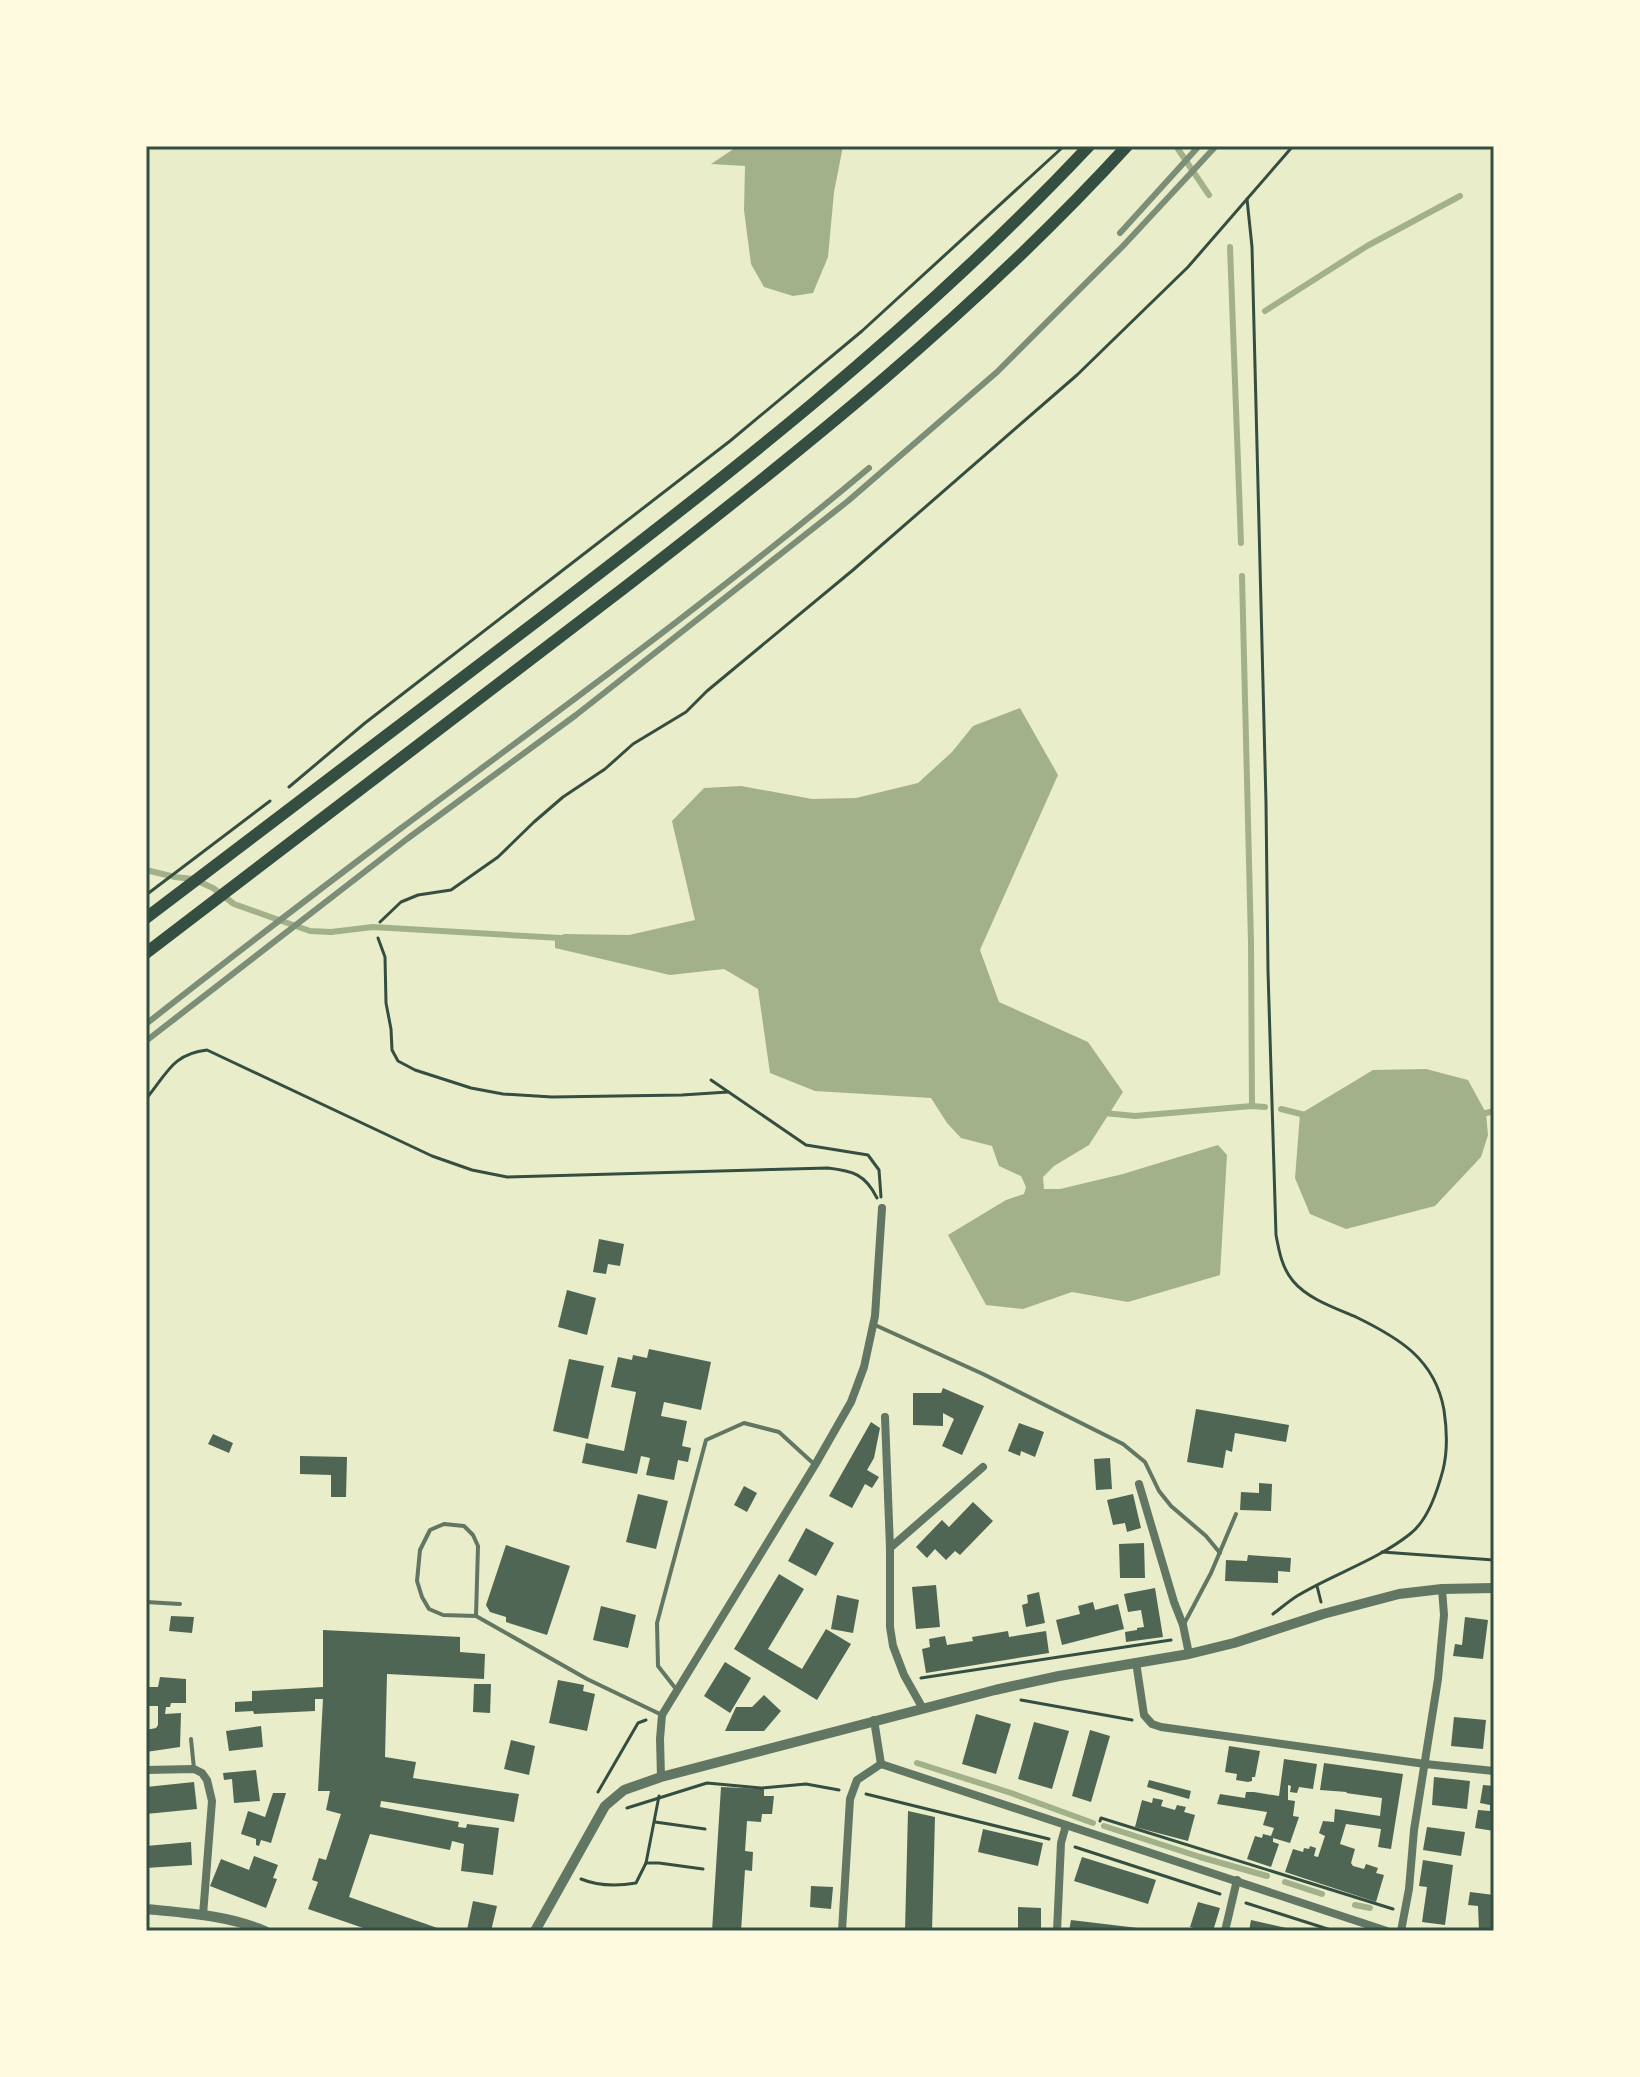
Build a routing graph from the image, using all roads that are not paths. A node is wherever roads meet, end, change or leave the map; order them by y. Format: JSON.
{"nodes":[{"id":1,"x":1127,"y":146,"type":"edge"},
{"id":2,"x":1087,"y":148,"type":"edge"},
{"id":3,"x":146,"y":918,"type":"edge"},
{"id":4,"x":146,"y":953,"type":"edge"},
{"id":5,"x":882,"y":1208,"type":"road end"},
{"id":6,"x":873,"y":1324,"type":"junction"},
{"id":7,"x":885,"y":1417,"type":"dead end"},
{"id":8,"x":815,"y":1465,"type":"junction"},
{"id":9,"x":983,"y":1467,"type":"dead end"},
{"id":10,"x":1139,"y":1484,"type":"dead end"},
{"id":11,"x":1236,"y":1514,"type":"dead end"},
{"id":12,"x":890,"y":1548,"type":"junction"},
{"id":13,"x":1220,"y":1553,"type":"junction"},
{"id":14,"x":1494,"y":1588,"type":"edge"},
{"id":15,"x":1442,"y":1589,"type":"junction"},
{"id":16,"x":146,"y":1602,"type":"edge"},
{"id":17,"x":180,"y":1604,"type":"dead end"},
{"id":18,"x":476,"y":1616,"type":"junction"},
{"id":19,"x":1183,"y":1625,"type":"junction"},
{"id":20,"x":1189,"y":1654,"type":"junction"},
{"id":21,"x":1136,"y":1662,"type":"junction"},
{"id":22,"x":677,"y":1691,"type":"junction"},
{"id":23,"x":922,"y":1707,"type":"junction"},
{"id":24,"x":662,"y":1715,"type":"junction"},
{"id":25,"x":874,"y":1720,"type":"junction"},
{"id":26,"x":191,"y":1739,"type":"dead end"},
{"id":27,"x":881,"y":1764,"type":"junction"},
{"id":28,"x":1425,"y":1764,"type":"junction"},
{"id":29,"x":194,"y":1769,"type":"junction"},
{"id":30,"x":146,"y":1770,"type":"edge"},
{"id":31,"x":1494,"y":1771,"type":"edge"},
{"id":32,"x":661,"y":1777,"type":"junction"},
{"id":33,"x":1066,"y":1825,"type":"junction"},
{"id":34,"x":1237,"y":1880,"type":"junction"},
{"id":35,"x":146,"y":1909,"type":"edge"},
{"id":36,"x":203,"y":1915,"type":"junction"},
{"id":37,"x":265,"y":1931,"type":"edge"},
{"id":38,"x":535,"y":1931,"type":"edge"},
{"id":39,"x":842,"y":1931,"type":"edge"},
{"id":40,"x":1057,"y":1931,"type":"edge"},
{"id":41,"x":1225,"y":1931,"type":"edge"},
{"id":42,"x":1387,"y":1931,"type":"edge"},
{"id":43,"x":1401,"y":1931,"type":"edge"}],
"edges":[{"from":1,"to":4,"type":"main road"},
{"from":2,"to":3,"type":"main road"},
{"from":5,"to":6,"type":"street"},
{"from":6,"to":8,"type":"street"},
{"from":6,"to":13,"type":"lane"},
{"from":7,"to":12,"type":"street"},
{"from":8,"to":22,"type":"street"},
{"from":8,"to":22,"type":"lane"},
{"from":9,"to":12,"type":"street"},
{"from":10,"to":19,"type":"street"},
{"from":11,"to":13,"type":"lane"},
{"from":12,"to":23,"type":"street"},
{"from":13,"to":19,"type":"lane"},
{"from":14,"to":15,"type":"street"},
{"from":15,"to":20,"type":"street"},
{"from":15,"to":28,"type":"street"},
{"from":16,"to":17,"type":"lane"},
{"from":18,"to":18,"type":"lane"},
{"from":18,"to":24,"type":"lane"},
{"from":19,"to":20,"type":"street"},
{"from":20,"to":21,"type":"street"},
{"from":21,"to":23,"type":"street"},
{"from":21,"to":28,"type":"street"},
{"from":22,"to":24,"type":"street"},
{"from":23,"to":25,"type":"street"},
{"from":24,"to":32,"type":"street"},
{"from":25,"to":27,"type":"street"},
{"from":25,"to":32,"type":"street"},
{"from":26,"to":29,"type":"lane"},
{"from":27,"to":33,"type":"street"},
{"from":27,"to":39,"type":"street"},
{"from":28,"to":31,"type":"street"},
{"from":28,"to":43,"type":"street"},
{"from":29,"to":30,"type":"street"},
{"from":29,"to":36,"type":"street"},
{"from":32,"to":38,"type":"street"},
{"from":33,"to":34,"type":"street"},
{"from":33,"to":40,"type":"street"},
{"from":34,"to":41,"type":"street"},
{"from":34,"to":42,"type":"street"},
{"from":35,"to":36,"type":"street"},
{"from":36,"to":37,"type":"street"}]}
